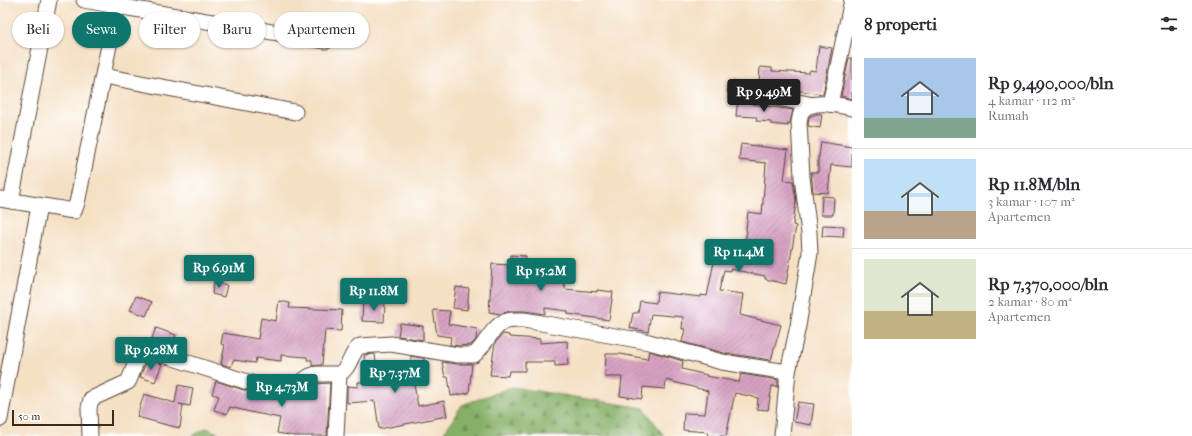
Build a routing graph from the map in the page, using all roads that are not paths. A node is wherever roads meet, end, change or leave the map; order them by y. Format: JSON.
{"nodes":[{"id":1,"x":49,"y":0,"type":"edge"},
{"id":2,"x":84,"y":0,"type":"edge"},
{"id":3,"x":852,"y":0,"type":"edge"},
{"id":4,"x":117,"y":6,"type":"junction"},
{"id":5,"x":274,"y":32,"type":"edge"},
{"id":6,"x":104,"y":76,"type":"junction"},
{"id":7,"x":735,"y":89,"type":"dead end"},
{"id":8,"x":830,"y":104,"type":"junction"},
{"id":9,"x":813,"y":105,"type":"junction"},
{"id":10,"x":852,"y":108,"type":"edge"},
{"id":11,"x":295,"y":112,"type":"dead end"},
{"id":12,"x":6,"y":200,"type":"edge"},
{"id":13,"x":39,"y":206,"type":"junction"},
{"id":14,"x":788,"y":372,"type":"junction"},
{"id":15,"x":339,"y":374,"type":"junction"},
{"id":16,"x":0,"y":419,"type":"edge"},
{"id":17,"x":90,"y":436,"type":"edge"},
{"id":18,"x":336,"y":436,"type":"edge"},
{"id":19,"x":782,"y":436,"type":"edge"}],
"edges":[{"from":1,"to":12,"type":"street"},
{"from":2,"to":4,"type":"street"},
{"from":3,"to":8,"type":"street"},
{"from":4,"to":5,"type":"street"},
{"from":4,"to":6,"type":"street"},
{"from":6,"to":11,"type":"street"},
{"from":6,"to":13,"type":"street"},
{"from":7,"to":9,"type":"street"},
{"from":8,"to":9,"type":"street"},
{"from":8,"to":10,"type":"street"},
{"from":9,"to":14,"type":"street"},
{"from":12,"to":13,"type":"street"},
{"from":13,"to":16,"type":"street"},
{"from":14,"to":15,"type":"street"},
{"from":14,"to":19,"type":"street"},
{"from":15,"to":17,"type":"street"},
{"from":15,"to":18,"type":"street"}]}
